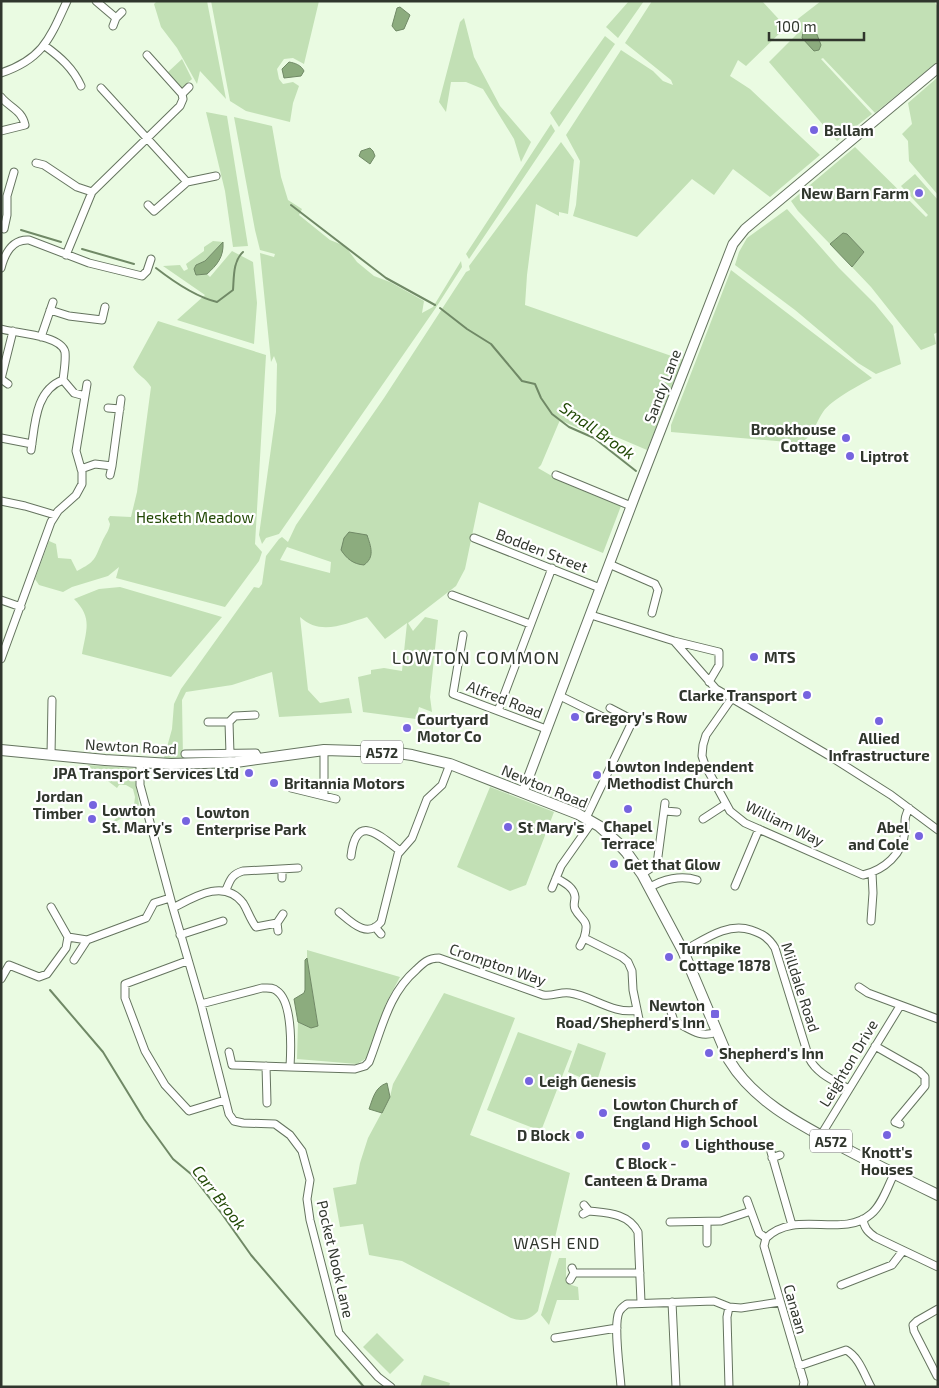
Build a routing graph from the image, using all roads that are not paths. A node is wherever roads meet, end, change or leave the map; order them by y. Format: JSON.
{"nodes":[{"id":1,"x":67,"y":1,"type":"edge"},
{"id":2,"x":96,"y":1,"type":"edge"},
{"id":3,"x":113,"y":26,"type":"dead end"},
{"id":4,"x":45,"y":46,"type":"junction"},
{"id":5,"x":147,"y":55,"type":"dead end"},
{"id":6,"x":938,"y":68,"type":"edge"},
{"id":7,"x":1,"y":73,"type":"edge"},
{"id":8,"x":82,"y":86,"type":"dead end"},
{"id":9,"x":189,"y":87,"type":"dead end"},
{"id":10,"x":101,"y":88,"type":"dead end"},
{"id":11,"x":182,"y":94,"type":"junction"},
{"id":12,"x":1,"y":97,"type":"edge"},
{"id":13,"x":1,"y":131,"type":"edge"},
{"id":14,"x":147,"y":138,"type":"junction"},
{"id":15,"x":36,"y":163,"type":"dead end"},
{"id":16,"x":14,"y":172,"type":"dead end"},
{"id":17,"x":216,"y":176,"type":"dead end"},
{"id":18,"x":188,"y":182,"type":"junction"},
{"id":19,"x":92,"y":192,"type":"junction"},
{"id":20,"x":148,"y":205,"type":"dead end"},
{"id":21,"x":4,"y":230,"type":"edge"},
{"id":22,"x":66,"y":255,"type":"junction"},
{"id":23,"x":150,"y":259,"type":"dead end"},
{"id":24,"x":1,"y":268,"type":"edge"},
{"id":25,"x":105,"y":307,"type":"dead end"},
{"id":26,"x":1,"y":329,"type":"edge"},
{"id":27,"x":13,"y":331,"type":"junction"},
{"id":28,"x":41,"y":337,"type":"junction"},
{"id":29,"x":1,"y":379,"type":"edge"},
{"id":30,"x":63,"y":380,"type":"junction"},
{"id":31,"x":8,"y":384,"type":"dead end"},
{"id":32,"x":87,"y":384,"type":"dead end"},
{"id":33,"x":85,"y":396,"type":"junction"},
{"id":34,"x":121,"y":399,"type":"dead end"},
{"id":35,"x":108,"y":408,"type":"dead end"},
{"id":36,"x":120,"y":409,"type":"junction"},
{"id":37,"x":1,"y":438,"type":"edge"},
{"id":38,"x":112,"y":466,"type":"junction"},
{"id":39,"x":81,"y":469,"type":"junction"},
{"id":40,"x":110,"y":475,"type":"dead end"},
{"id":41,"x":556,"y":475,"type":"dead end"},
{"id":42,"x":1,"y":501,"type":"edge"},
{"id":43,"x":631,"y":506,"type":"junction"},
{"id":44,"x":55,"y":515,"type":"junction"},
{"id":45,"x":474,"y":538,"type":"dead end"},
{"id":46,"x":609,"y":564,"type":"junction"},
{"id":47,"x":552,"y":568,"type":"junction"},
{"id":48,"x":600,"y":588,"type":"junction"},
{"id":49,"x":452,"y":595,"type":"dead end"},
{"id":50,"x":1,"y":600,"type":"edge"},
{"id":51,"x":21,"y":607,"type":"junction"},
{"id":52,"x":652,"y":613,"type":"dead end"},
{"id":53,"x":591,"y":615,"type":"junction"},
{"id":54,"x":530,"y":624,"type":"junction"},
{"id":55,"x":463,"y":635,"type":"dead end"},
{"id":56,"x":674,"y":641,"type":"junction"},
{"id":57,"x":2,"y":658,"type":"edge"},
{"id":58,"x":709,"y":682,"type":"junction"},
{"id":59,"x":560,"y":696,"type":"junction"},
{"id":60,"x":732,"y":698,"type":"junction"},
{"id":61,"x":52,"y":700,"type":"dead end"},
{"id":62,"x":610,"y":708,"type":"dead end"},
{"id":63,"x":498,"y":711,"type":"junction"},
{"id":64,"x":255,"y":715,"type":"dead end"},
{"id":65,"x":607,"y":719,"type":"dead end"},
{"id":66,"x":208,"y":722,"type":"dead end"},
{"id":67,"x":229,"y":722,"type":"junction"},
{"id":68,"x":546,"y":729,"type":"junction"},
{"id":69,"x":1,"y":750,"type":"edge"},
{"id":70,"x":324,"y":750,"type":"junction"},
{"id":71,"x":185,"y":754,"type":"dead end"},
{"id":72,"x":230,"y":754,"type":"junction"},
{"id":73,"x":51,"y":755,"type":"junction"},
{"id":74,"x":259,"y":760,"type":"junction"},
{"id":75,"x":140,"y":763,"type":"junction"},
{"id":76,"x":450,"y":764,"type":"junction"},
{"id":77,"x":291,"y":788,"type":"dead end"},
{"id":78,"x":523,"y":792,"type":"junction"},
{"id":79,"x":324,"y":796,"type":"junction"},
{"id":80,"x":336,"y":800,"type":"dead end"},
{"id":81,"x":665,"y":803,"type":"dead end"},
{"id":82,"x":726,"y":804,"type":"junction"},
{"id":83,"x":909,"y":808,"type":"junction"},
{"id":84,"x":665,"y":811,"type":"junction"},
{"id":85,"x":678,"y":812,"type":"dead end"},
{"id":86,"x":703,"y":819,"type":"dead end"},
{"id":87,"x":589,"y":820,"type":"junction"},
{"id":88,"x":759,"y":829,"type":"junction"},
{"id":89,"x":938,"y":830,"type":"edge"},
{"id":90,"x":400,"y":851,"type":"junction"},
{"id":91,"x":351,"y":856,"type":"dead end"},
{"id":92,"x":298,"y":868,"type":"dead end"},
{"id":93,"x":872,"y":873,"type":"junction"},
{"id":94,"x":642,"y":874,"type":"junction"},
{"id":95,"x":556,"y":878,"type":"junction"},
{"id":96,"x":697,"y":880,"type":"dead end"},
{"id":97,"x":735,"y":886,"type":"dead end"},
{"id":98,"x":552,"y":888,"type":"dead end"},
{"id":99,"x":649,"y":888,"type":"junction"},
{"id":100,"x":226,"y":890,"type":"junction"},
{"id":101,"x":170,"y":898,"type":"junction"},
{"id":102,"x":51,"y":907,"type":"dead end"},
{"id":103,"x":172,"y":908,"type":"junction"},
{"id":104,"x":339,"y":912,"type":"dead end"},
{"id":105,"x":283,"y":914,"type":"dead end"},
{"id":106,"x":223,"y":921,"type":"dead end"},
{"id":107,"x":870,"y":921,"type":"dead end"},
{"id":108,"x":375,"y":927,"type":"junction"},
{"id":109,"x":381,"y":934,"type":"dead end"},
{"id":110,"x":180,"y":935,"type":"junction"},
{"id":111,"x":68,"y":937,"type":"junction"},
{"id":112,"x":584,"y":938,"type":"junction"},
{"id":113,"x":87,"y":940,"type":"junction"},
{"id":114,"x":580,"y":946,"type":"dead end"},
{"id":115,"x":682,"y":951,"type":"junction"},
{"id":116,"x":14,"y":958,"type":"dead end"},
{"id":117,"x":74,"y":960,"type":"dead end"},
{"id":118,"x":187,"y":961,"type":"junction"},
{"id":119,"x":9,"y":965,"type":"junction"},
{"id":120,"x":1,"y":979,"type":"edge"},
{"id":121,"x":859,"y":987,"type":"dead end"},
{"id":122,"x":201,"y":1004,"type":"junction"},
{"id":123,"x":669,"y":1006,"type":"dead end"},
{"id":124,"x":900,"y":1006,"type":"junction"},
{"id":125,"x":637,"y":1010,"type":"junction"},
{"id":126,"x":938,"y":1020,"type":"edge"},
{"id":127,"x":640,"y":1024,"type":"dead end"},
{"id":128,"x":716,"y":1032,"type":"junction"},
{"id":129,"x":875,"y":1046,"type":"junction"},
{"id":130,"x":229,"y":1052,"type":"dead end"},
{"id":131,"x":266,"y":1066,"type":"junction"},
{"id":132,"x":290,"y":1067,"type":"junction"},
{"id":133,"x":849,"y":1089,"type":"junction"},
{"id":134,"x":225,"y":1100,"type":"junction"},
{"id":135,"x":266,"y":1104,"type":"dead end"},
{"id":136,"x":895,"y":1122,"type":"dead end"},
{"id":137,"x":820,"y":1135,"type":"junction"},
{"id":138,"x":780,"y":1155,"type":"dead end"},
{"id":139,"x":894,"y":1174,"type":"junction"},
{"id":140,"x":938,"y":1195,"type":"edge"},
{"id":141,"x":747,"y":1200,"type":"dead end"},
{"id":142,"x":585,"y":1210,"type":"dead end"},
{"id":143,"x":751,"y":1211,"type":"junction"},
{"id":144,"x":862,"y":1219,"type":"junction"},
{"id":145,"x":670,"y":1222,"type":"dead end"},
{"id":146,"x":706,"y":1222,"type":"junction"},
{"id":147,"x":792,"y":1225,"type":"junction"},
{"id":148,"x":766,"y":1238,"type":"junction"},
{"id":149,"x":707,"y":1243,"type":"dead end"},
{"id":150,"x":902,"y":1252,"type":"junction"},
{"id":151,"x":938,"y":1267,"type":"edge"},
{"id":152,"x":640,"y":1273,"type":"junction"},
{"id":153,"x":572,"y":1274,"type":"dead end"},
{"id":154,"x":842,"y":1285,"type":"dead end"},
{"id":155,"x":641,"y":1302,"type":"junction"},
{"id":156,"x":672,"y":1302,"type":"junction"},
{"id":157,"x":780,"y":1302,"type":"junction"},
{"id":158,"x":729,"y":1307,"type":"junction"},
{"id":159,"x":938,"y":1309,"type":"edge"},
{"id":160,"x":617,"y":1328,"type":"junction"},
{"id":161,"x":555,"y":1338,"type":"dead end"},
{"id":162,"x":799,"y":1366,"type":"junction"},
{"id":163,"x":926,"y":1374,"type":"dead end"},
{"id":164,"x":391,"y":1387,"type":"edge"},
{"id":165,"x":621,"y":1387,"type":"edge"},
{"id":166,"x":676,"y":1387,"type":"edge"},
{"id":167,"x":729,"y":1387,"type":"edge"},
{"id":168,"x":803,"y":1387,"type":"edge"},
{"id":169,"x":871,"y":1387,"type":"edge"}],
"edges":[{"from":1,"to":4,"type":"street"},
{"from":2,"to":3,"type":"street"},
{"from":4,"to":7,"type":"street"},
{"from":4,"to":8,"type":"street"},
{"from":5,"to":11,"type":"street"},
{"from":6,"to":43,"type":"street","name":"Sandy Lane"},
{"from":9,"to":11,"type":"street"},
{"from":10,"to":14,"type":"street"},
{"from":11,"to":14,"type":"street"},
{"from":12,"to":13,"type":"street"},
{"from":14,"to":18,"type":"street"},
{"from":14,"to":19,"type":"street"},
{"from":15,"to":19,"type":"street"},
{"from":16,"to":21,"type":"street"},
{"from":17,"to":18,"type":"street"},
{"from":18,"to":20,"type":"street"},
{"from":19,"to":22,"type":"street"},
{"from":22,"to":23,"type":"street"},
{"from":22,"to":24,"type":"street"},
{"from":25,"to":28,"type":"street"},
{"from":26,"to":27,"type":"street"},
{"from":27,"to":28,"type":"street"},
{"from":27,"to":29,"type":"street"},
{"from":28,"to":30,"type":"street"},
{"from":29,"to":31,"type":"street"},
{"from":30,"to":33,"type":"street"},
{"from":30,"to":37,"type":"street"},
{"from":32,"to":33,"type":"street"},
{"from":33,"to":39,"type":"street"},
{"from":34,"to":36,"type":"street"},
{"from":35,"to":36,"type":"street"},
{"from":36,"to":38,"type":"street"},
{"from":38,"to":39,"type":"street"},
{"from":38,"to":40,"type":"street"},
{"from":39,"to":44,"type":"street"},
{"from":41,"to":43,"type":"street"},
{"from":42,"to":44,"type":"street"},
{"from":43,"to":46,"type":"street","name":"Sandy Lane"},
{"from":44,"to":51,"type":"street"},
{"from":45,"to":47,"type":"street","name":"Bodden Street"},
{"from":46,"to":48,"type":"street","name":"Sandy Lane"},
{"from":46,"to":52,"type":"street"},
{"from":47,"to":48,"type":"street","name":"Bodden Street"},
{"from":47,"to":54,"type":"street"},
{"from":48,"to":53,"type":"street","name":"Sandy Lane"},
{"from":49,"to":54,"type":"street"},
{"from":50,"to":51,"type":"street"},
{"from":51,"to":57,"type":"street"},
{"from":53,"to":56,"type":"street"},
{"from":53,"to":59,"type":"street","name":"Sandy Lane"},
{"from":54,"to":63,"type":"street"},
{"from":55,"to":63,"type":"street","name":"Alfred Road"},
{"from":56,"to":58,"type":"street"},
{"from":56,"to":58,"type":"street"},
{"from":58,"to":60,"type":"street"},
{"from":59,"to":65,"type":"street"},
{"from":59,"to":68,"type":"street","name":"Sandy Lane"},
{"from":60,"to":82,"type":"street","name":"William Way"},
{"from":60,"to":83,"type":"street"},
{"from":61,"to":73,"type":"street"},
{"from":62,"to":87,"type":"street"},
{"from":63,"to":68,"type":"street","name":"Alfred Road"},
{"from":64,"to":67,"type":"street"},
{"from":66,"to":67,"type":"street"},
{"from":67,"to":72,"type":"street"},
{"from":68,"to":78,"type":"street","name":"Sandy Lane"},
{"from":69,"to":73,"type":"main road","name":"Newton Road","number":"A572"},
{"from":70,"to":74,"type":"main road","name":"Newton Road","number":"A572"},
{"from":70,"to":76,"type":"main road","name":"Newton Road","number":"A572"},
{"from":70,"to":79,"type":"street"},
{"from":71,"to":72,"type":"street","name":"Newton Road"},
{"from":72,"to":74,"type":"street","name":"Newton Road"},
{"from":73,"to":75,"type":"main road","name":"Newton Road","number":"A572"},
{"from":74,"to":75,"type":"main road","name":"Newton Road","number":"A572"},
{"from":75,"to":101,"type":"street","name":"Pocket Nook Lane"},
{"from":76,"to":78,"type":"main road","name":"Newton Road","number":"A572"},
{"from":76,"to":90,"type":"street"},
{"from":77,"to":79,"type":"street"},
{"from":78,"to":87,"type":"main road","name":"Newton Road","number":"A572"},
{"from":79,"to":80,"type":"street"},
{"from":81,"to":84,"type":"street"},
{"from":82,"to":86,"type":"street"},
{"from":82,"to":88,"type":"street","name":"William Way"},
{"from":83,"to":89,"type":"street"},
{"from":83,"to":93,"type":"street"},
{"from":84,"to":85,"type":"street"},
{"from":84,"to":94,"type":"street"},
{"from":87,"to":94,"type":"main road","name":"Newton Road","number":"A572"},
{"from":87,"to":95,"type":"street"},
{"from":88,"to":93,"type":"street","name":"William Way"},
{"from":88,"to":97,"type":"street"},
{"from":90,"to":91,"type":"street"},
{"from":90,"to":108,"type":"street"},
{"from":92,"to":100,"type":"street"},
{"from":93,"to":107,"type":"street"},
{"from":94,"to":99,"type":"main road","name":"Newton Road","number":"A572"},
{"from":95,"to":98,"type":"street"},
{"from":95,"to":112,"type":"street"},
{"from":96,"to":99,"type":"street"},
{"from":99,"to":115,"type":"main road","name":"Newton Road","number":"A572"},
{"from":100,"to":103,"type":"street"},
{"from":100,"to":105,"type":"street"},
{"from":101,"to":103,"type":"street","name":"Pocket Nook Lane"},
{"from":101,"to":113,"type":"street"},
{"from":102,"to":111,"type":"street"},
{"from":103,"to":110,"type":"street","name":"Pocket Nook Lane"},
{"from":104,"to":108,"type":"street"},
{"from":106,"to":110,"type":"street"},
{"from":108,"to":109,"type":"street"},
{"from":110,"to":118,"type":"street","name":"Pocket Nook Lane"},
{"from":111,"to":113,"type":"street"},
{"from":111,"to":119,"type":"street"},
{"from":112,"to":114,"type":"street"},
{"from":112,"to":125,"type":"street"},
{"from":113,"to":117,"type":"street"},
{"from":115,"to":128,"type":"main road","name":"Newton Road","number":"A572"},
{"from":115,"to":133,"type":"street","name":"Milldale Road"},
{"from":116,"to":119,"type":"street"},
{"from":118,"to":122,"type":"street","name":"Pocket Nook Lane"},
{"from":118,"to":134,"type":"street"},
{"from":119,"to":120,"type":"street"},
{"from":121,"to":124,"type":"street"},
{"from":122,"to":132,"type":"street"},
{"from":122,"to":134,"type":"street","name":"Pocket Nook Lane"},
{"from":123,"to":128,"type":"street"},
{"from":124,"to":126,"type":"street"},
{"from":124,"to":129,"type":"street","name":"Leighton Drive"},
{"from":125,"to":127,"type":"street"},
{"from":125,"to":132,"type":"street","name":"Crompton Way"},
{"from":128,"to":137,"type":"main road","name":"Newton Road","number":"A572"},
{"from":129,"to":133,"type":"street","name":"Leighton Drive"},
{"from":129,"to":136,"type":"street"},
{"from":130,"to":131,"type":"street","name":"Crompton Way"},
{"from":131,"to":132,"type":"street","name":"Crompton Way"},
{"from":131,"to":135,"type":"street"},
{"from":133,"to":137,"type":"street","name":"Leighton Drive"},
{"from":134,"to":164,"type":"street","name":"Pocket Nook Lane"},
{"from":137,"to":139,"type":"main road","number":"A572"},
{"from":138,"to":147,"type":"street"},
{"from":139,"to":140,"type":"main road","number":"A572"},
{"from":139,"to":144,"type":"street"},
{"from":141,"to":143,"type":"street"},
{"from":142,"to":152,"type":"street"},
{"from":143,"to":146,"type":"street"},
{"from":143,"to":148,"type":"street"},
{"from":144,"to":147,"type":"street"},
{"from":144,"to":150,"type":"street"},
{"from":145,"to":146,"type":"street"},
{"from":146,"to":149,"type":"street"},
{"from":147,"to":148,"type":"street"},
{"from":148,"to":157,"type":"street","name":"Canaan"},
{"from":150,"to":151,"type":"street"},
{"from":150,"to":154,"type":"street"},
{"from":152,"to":153,"type":"street"},
{"from":152,"to":155,"type":"street"},
{"from":155,"to":156,"type":"street"},
{"from":155,"to":160,"type":"street"},
{"from":156,"to":158,"type":"street"},
{"from":156,"to":166,"type":"street"},
{"from":157,"to":158,"type":"street"},
{"from":157,"to":162,"type":"street","name":"Canaan"},
{"from":158,"to":167,"type":"street"},
{"from":159,"to":163,"type":"street"},
{"from":160,"to":161,"type":"street"},
{"from":160,"to":165,"type":"street"},
{"from":162,"to":168,"type":"street","name":"Canaan"},
{"from":162,"to":169,"type":"street"}]}
